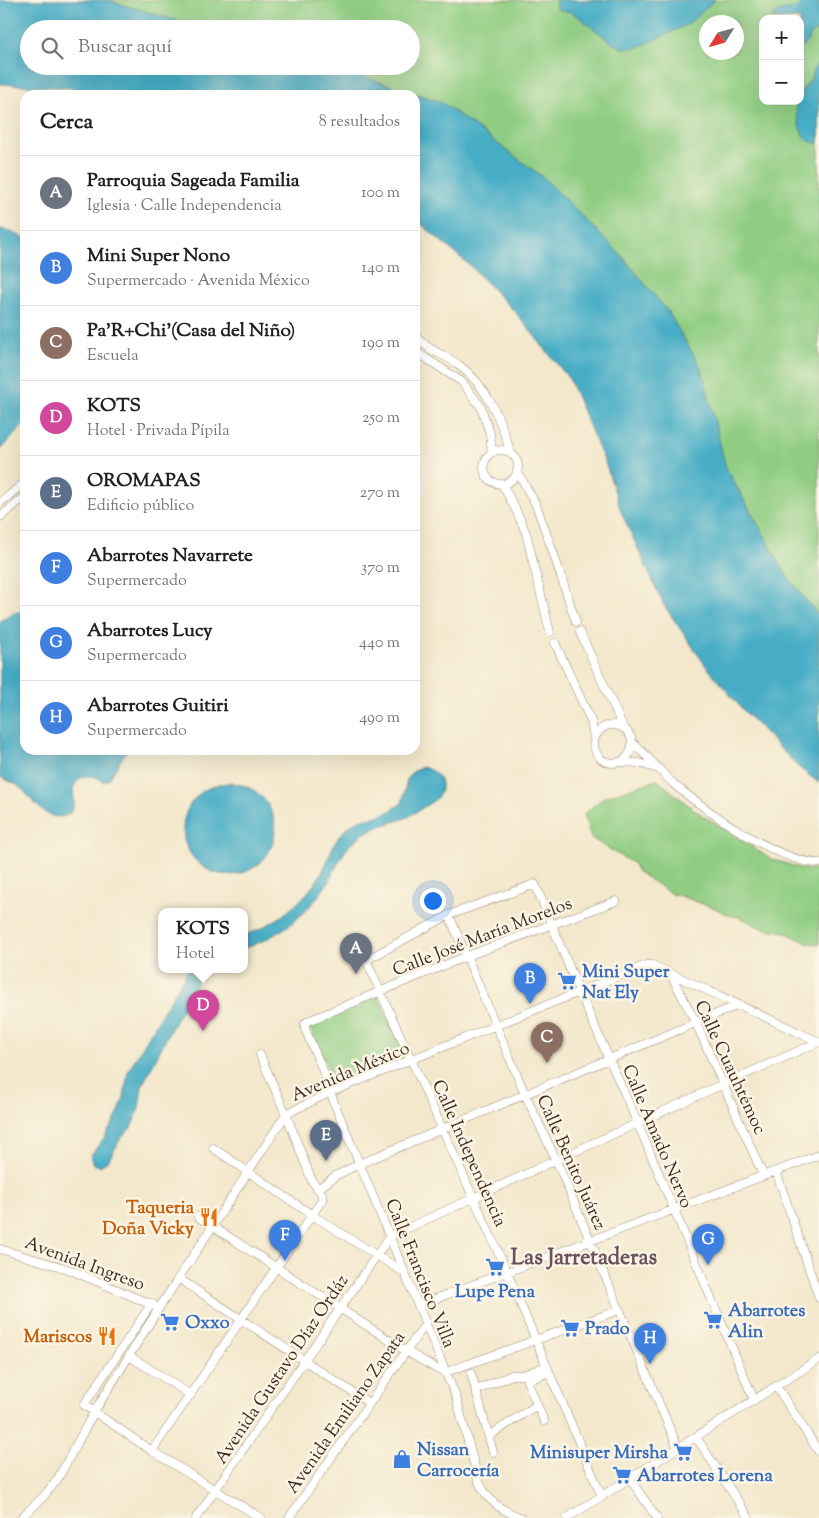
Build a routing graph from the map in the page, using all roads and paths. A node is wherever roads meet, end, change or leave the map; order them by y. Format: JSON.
{"nodes":[{"id":1,"x":420,"y":339,"type":"edge"},
{"id":2,"x":420,"y":354,"type":"edge"},
{"id":3,"x":492,"y":453,"type":"junction"},
{"id":4,"x":511,"y":454,"type":"junction"},
{"id":5,"x":517,"y":471,"type":"junction"},
{"id":6,"x":502,"y":484,"type":"junction"},
{"id":7,"x":20,"y":486,"type":"edge"},
{"id":8,"x":20,"y":502,"type":"edge"},
{"id":9,"x":0,"y":503,"type":"edge"},
{"id":10,"x":0,"y":517,"type":"edge"},
{"id":11,"x":576,"y":622,"type":"dead end"},
{"id":12,"x":550,"y":632,"type":"dead end"},
{"id":13,"x":580,"y":632,"type":"dead end"},
{"id":14,"x":555,"y":643,"type":"dead end"},
{"id":15,"x":623,"y":727,"type":"junction"},
{"id":16,"x":594,"y":738,"type":"junction"},
{"id":17,"x":632,"y":743,"type":"junction"},
{"id":18,"x":621,"y":762,"type":"junction"},
{"id":19,"x":658,"y":769,"type":"junction"},
{"id":20,"x":819,"y":863,"type":"edge"},
{"id":21,"x":616,"y":901,"type":"dead end"},
{"id":22,"x":449,"y":915,"type":"junction"},
{"id":23,"x":553,"y":925,"type":"junction"},
{"id":24,"x":467,"y":956,"type":"junction"},
{"id":25,"x":670,"y":973,"type":"junction"},
{"id":26,"x":380,"y":991,"type":"junction"},
{"id":27,"x":579,"y":991,"type":"junction"},
{"id":28,"x":738,"y":1004,"type":"junction"},
{"id":29,"x":696,"y":1023,"type":"junction"},
{"id":30,"x":305,"y":1024,"type":"joint"},
{"id":31,"x":496,"y":1027,"type":"junction"},
{"id":32,"x":819,"y":1042,"type":"edge"},
{"id":33,"x":260,"y":1055,"type":"dead end"},
{"id":34,"x":608,"y":1058,"type":"junction"},
{"id":35,"x":412,"y":1060,"type":"junction"},
{"id":36,"x":723,"y":1084,"type":"junction"},
{"id":37,"x":331,"y":1092,"type":"junction"},
{"id":38,"x":525,"y":1094,"type":"junction"},
{"id":39,"x":286,"y":1114,"type":"junction"},
{"id":40,"x":638,"y":1124,"type":"junction"},
{"id":41,"x":443,"y":1129,"type":"junction"},
{"id":42,"x":213,"y":1148,"type":"dead end"},
{"id":43,"x":819,"y":1155,"type":"edge"},
{"id":44,"x":556,"y":1160,"type":"junction"},
{"id":45,"x":359,"y":1164,"type":"junction"},
{"id":46,"x":249,"y":1171,"type":"junction"},
{"id":47,"x":776,"y":1171,"type":"junction"},
{"id":48,"x":763,"y":1175,"type":"junction"},
{"id":49,"x":319,"y":1188,"type":"junction"},
{"id":50,"x":474,"y":1198,"type":"junction"},
{"id":51,"x":674,"y":1209,"type":"junction"},
{"id":52,"x":312,"y":1215,"type":"junction"},
{"id":53,"x":198,"y":1217,"type":"dead end"},
{"id":54,"x":213,"y":1227,"type":"junction"},
{"id":55,"x":390,"y":1236,"type":"junction"},
{"id":56,"x":590,"y":1240,"type":"junction"},
{"id":57,"x":0,"y":1248,"type":"edge"},
{"id":58,"x":377,"y":1256,"type":"junction"},
{"id":59,"x":277,"y":1267,"type":"junction"},
{"id":60,"x":507,"y":1272,"type":"junction"},
{"id":61,"x":405,"y":1273,"type":"junction"},
{"id":62,"x":178,"y":1278,"type":"junction"},
{"id":63,"x":819,"y":1298,"type":"edge"},
{"id":64,"x":419,"y":1305,"type":"junction"},
{"id":65,"x":155,"y":1306,"type":"junction"},
{"id":66,"x":340,"y":1308,"type":"junction"},
{"id":67,"x":619,"y":1310,"type":"junction"},
{"id":68,"x":242,"y":1320,"type":"junction"},
{"id":69,"x":426,"y":1323,"type":"junction"},
{"id":70,"x":536,"y":1340,"type":"junction"},
{"id":71,"x":406,"y":1351,"type":"junction"},
{"id":72,"x":129,"y":1356,"type":"junction"},
{"id":73,"x":819,"y":1359,"type":"edge"},
{"id":74,"x":304,"y":1361,"type":"junction"},
{"id":75,"x":548,"y":1369,"type":"junction"},
{"id":76,"x":446,"y":1372,"type":"junction"},
{"id":77,"x":471,"y":1373,"type":"dead end"},
{"id":78,"x":776,"y":1386,"type":"junction"},
{"id":79,"x":477,"y":1390,"type":"junction"},
{"id":80,"x":191,"y":1395,"type":"junction"},
{"id":81,"x":754,"y":1400,"type":"junction"},
{"id":82,"x":369,"y":1403,"type":"junction"},
{"id":83,"x":537,"y":1405,"type":"junction"},
{"id":84,"x":94,"y":1412,"type":"junction"},
{"id":85,"x":544,"y":1420,"type":"dead end"},
{"id":86,"x":489,"y":1436,"type":"junction"},
{"id":87,"x":696,"y":1437,"type":"junction"},
{"id":88,"x":678,"y":1448,"type":"junction"},
{"id":89,"x":152,"y":1451,"type":"junction"},
{"id":90,"x":493,"y":1452,"type":"dead end"},
{"id":91,"x":819,"y":1452,"type":"edge"},
{"id":92,"x":630,"y":1479,"type":"junction"},
{"id":93,"x":216,"y":1490,"type":"junction"},
{"id":94,"x":602,"y":1497,"type":"junction"},
{"id":95,"x":21,"y":1518,"type":"edge"},
{"id":96,"x":196,"y":1518,"type":"edge"},
{"id":97,"x":261,"y":1518,"type":"edge"},
{"id":98,"x":289,"y":1518,"type":"edge"},
{"id":99,"x":522,"y":1518,"type":"edge"},
{"id":100,"x":567,"y":1518,"type":"edge"},
{"id":101,"x":657,"y":1518,"type":"edge"},
{"id":102,"x":749,"y":1518,"type":"edge"}],
"edges":[{"from":1,"to":4,"type":"street"},
{"from":2,"to":3,"type":"street"},
{"from":3,"to":4,"type":"street"},
{"from":3,"to":6,"type":"street"},
{"from":4,"to":5,"type":"street"},
{"from":5,"to":6,"type":"street"},
{"from":5,"to":11,"type":"street"},
{"from":6,"to":12,"type":"street"},
{"from":7,"to":9,"type":"street"},
{"from":8,"to":10,"type":"street"},
{"from":13,"to":15,"type":"street"},
{"from":14,"to":16,"type":"street"},
{"from":15,"to":16,"type":"street"},
{"from":15,"to":17,"type":"street"},
{"from":16,"to":18,"type":"street"},
{"from":17,"to":18,"type":"street"},
{"from":17,"to":19,"type":"street"},
{"from":18,"to":19,"type":"street"},
{"from":19,"to":20,"type":"street"},
{"from":21,"to":23,"type":"street","name":"Calle José María Morelos"},
{"from":22,"to":23,"type":"street","name":"Calle Amado Nervo"},
{"from":22,"to":24,"type":"street","name":"Calle Benito Juárez"},
{"from":22,"to":26,"type":"street","name":"Calle Independencia"},
{"from":23,"to":24,"type":"street","name":"Calle José María Morelos"},
{"from":23,"to":27,"type":"street","name":"Calle Amado Nervo"},
{"from":24,"to":26,"type":"street","name":"Calle José María Morelos"},
{"from":24,"to":31,"type":"street","name":"Calle Benito Juárez"},
{"from":25,"to":27,"type":"street","name":"Avenida México"},
{"from":25,"to":28,"type":"street","name":"Avenida México"},
{"from":25,"to":29,"type":"street","name":"Calle Cuauhtémoc"},
{"from":26,"to":30,"type":"street","name":"Calle José María Morelos"},
{"from":26,"to":35,"type":"street","name":"Calle Independencia"},
{"from":27,"to":31,"type":"street","name":"Avenida México"},
{"from":27,"to":34,"type":"street","name":"Calle Amado Nervo"},
{"from":28,"to":29,"type":"street"},
{"from":28,"to":32,"type":"street","name":"Avenida México"},
{"from":29,"to":34,"type":"street"},
{"from":29,"to":36,"type":"street","name":"Calle Cuauhtémoc"},
{"from":30,"to":37,"type":"street","name":"Calle Francisco Villa"},
{"from":31,"to":35,"type":"street","name":"Avenida México"},
{"from":31,"to":38,"type":"street","name":"Calle Benito Juárez"},
{"from":32,"to":36,"type":"street"},
{"from":33,"to":39,"type":"street"},
{"from":34,"to":38,"type":"street"},
{"from":34,"to":40,"type":"street","name":"Calle Amado Nervo"},
{"from":35,"to":37,"type":"street","name":"Avenida México"},
{"from":35,"to":41,"type":"street","name":"Calle Independencia"},
{"from":36,"to":40,"type":"street"},
{"from":36,"to":48,"type":"street","name":"Calle Cuauhtémoc"},
{"from":37,"to":39,"type":"street","name":"Avenida México"},
{"from":37,"to":45,"type":"street","name":"Calle Francisco Villa"},
{"from":38,"to":41,"type":"street"},
{"from":38,"to":44,"type":"street","name":"Calle Benito Juárez"},
{"from":39,"to":46,"type":"street","name":"Avenida México"},
{"from":39,"to":49,"type":"street"},
{"from":40,"to":44,"type":"street"},
{"from":40,"to":51,"type":"street","name":"Calle Amado Nervo"},
{"from":41,"to":45,"type":"street"},
{"from":41,"to":50,"type":"street","name":"Calle Independencia"},
{"from":42,"to":46,"type":"street"},
{"from":43,"to":47,"type":"street"},
{"from":44,"to":50,"type":"street"},
{"from":44,"to":56,"type":"street","name":"Calle Benito Juárez"},
{"from":45,"to":49,"type":"street"},
{"from":45,"to":55,"type":"street","name":"Calle Francisco Villa"},
{"from":46,"to":52,"type":"street"},
{"from":46,"to":54,"type":"street","name":"Avenida México"},
{"from":47,"to":48,"type":"street"},
{"from":47,"to":63,"type":"street"},
{"from":48,"to":51,"type":"street"},
{"from":49,"to":52,"type":"street"},
{"from":50,"to":55,"type":"street"},
{"from":50,"to":60,"type":"street","name":"Calle Independencia"},
{"from":51,"to":56,"type":"street"},
{"from":51,"to":81,"type":"street","name":"Calle Amado Nervo"},
{"from":52,"to":58,"type":"street"},
{"from":52,"to":59,"type":"street"},
{"from":53,"to":54,"type":"street"},
{"from":54,"to":59,"type":"street"},
{"from":54,"to":62,"type":"street","name":"Avenida México"},
{"from":55,"to":58,"type":"street","name":"Avenida Gustavo Díaz Ordáz"},
{"from":55,"to":61,"type":"street","name":"Calle Francisco Villa"},
{"from":56,"to":60,"type":"street"},
{"from":56,"to":67,"type":"street","name":"Calle Benito Juárez"},
{"from":57,"to":65,"type":"street","name":"Avenida Ingreso"},
{"from":58,"to":61,"type":"street"},
{"from":58,"to":66,"type":"street","name":"Avenida Gustavo Díaz Ordáz"},
{"from":59,"to":66,"type":"street"},
{"from":59,"to":68,"type":"street"},
{"from":60,"to":64,"type":"street"},
{"from":60,"to":70,"type":"street","name":"Calle Independencia"},
{"from":61,"to":64,"type":"street","name":"Calle Francisco Villa"},
{"from":62,"to":65,"type":"street","name":"Avenida México"},
{"from":62,"to":68,"type":"street"},
{"from":64,"to":69,"type":"street","name":"Calle Francisco Villa"},
{"from":65,"to":72,"type":"street","name":"Avenida México"},
{"from":65,"to":84,"type":"street","name":"Avenida México"},
{"from":66,"to":71,"type":"street"},
{"from":66,"to":74,"type":"street","name":"Avenida Gustavo Díaz Ordáz"},
{"from":67,"to":70,"type":"street"},
{"from":67,"to":88,"type":"street","name":"Calle Benito Juárez"},
{"from":68,"to":74,"type":"street"},
{"from":68,"to":80,"type":"street"},
{"from":69,"to":71,"type":"street","name":"Avenida Emiliano Zapata"},
{"from":69,"to":76,"type":"street","name":"Calle Francisco Villa"},
{"from":70,"to":75,"type":"street","name":"Calle Independencia"},
{"from":70,"to":76,"type":"street"},
{"from":71,"to":76,"type":"street"},
{"from":71,"to":82,"type":"street","name":"Avenida Emiliano Zapata"},
{"from":72,"to":80,"type":"street"},
{"from":72,"to":84,"type":"street","name":"Avenida México"},
{"from":73,"to":78,"type":"street"},
{"from":74,"to":82,"type":"street"},
{"from":74,"to":93,"type":"street","name":"Avenida Gustavo Díaz Ordáz"},
{"from":75,"to":79,"type":"street"},
{"from":75,"to":83,"type":"street"},
{"from":75,"to":94,"type":"street","name":"Calle Independencia"},
{"from":76,"to":99,"type":"street","name":"Calle Francisco Villa"},
{"from":77,"to":79,"type":"street"},
{"from":78,"to":81,"type":"street"},
{"from":78,"to":91,"type":"street"},
{"from":79,"to":86,"type":"street"},
{"from":80,"to":89,"type":"street"},
{"from":81,"to":87,"type":"street"},
{"from":82,"to":98,"type":"street","name":"Avenida Emiliano Zapata"},
{"from":83,"to":85,"type":"street"},
{"from":83,"to":86,"type":"street"},
{"from":84,"to":89,"type":"street"},
{"from":84,"to":95,"type":"street"},
{"from":86,"to":90,"type":"street"},
{"from":87,"to":88,"type":"street"},
{"from":87,"to":102,"type":"street"},
{"from":88,"to":92,"type":"street"},
{"from":89,"to":93,"type":"street"},
{"from":92,"to":94,"type":"street"},
{"from":92,"to":101,"type":"street"},
{"from":93,"to":96,"type":"street","name":"Avenida Gustavo Díaz Ordáz"},
{"from":93,"to":97,"type":"street"},
{"from":94,"to":100,"type":"street"}]}
